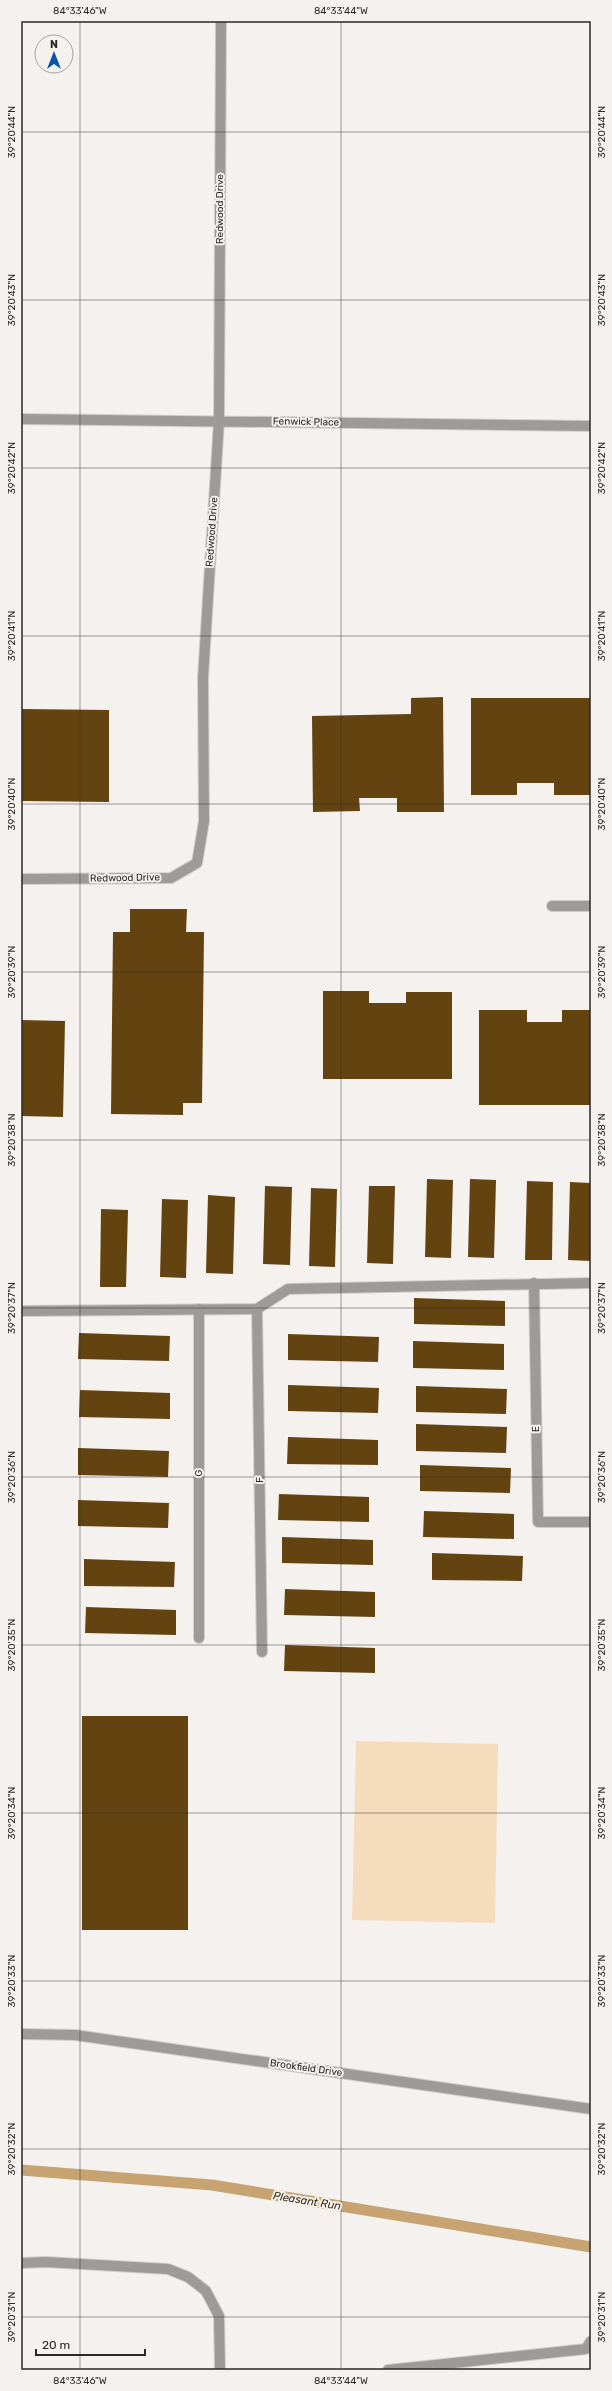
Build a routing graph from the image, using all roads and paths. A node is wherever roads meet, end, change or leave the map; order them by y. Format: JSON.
{"nodes":[{"id":1,"x":221,"y":21,"type":"edge"},
{"id":2,"x":21,"y":418,"type":"edge"},
{"id":3,"x":219,"y":421,"type":"junction"},
{"id":4,"x":591,"y":426,"type":"edge"},
{"id":5,"x":21,"y":879,"type":"edge"},
{"id":6,"x":552,"y":906,"type":"dead end"},
{"id":7,"x":591,"y":906,"type":"edge"},
{"id":8,"x":534,"y":1282,"type":"junction"},
{"id":9,"x":591,"y":1283,"type":"edge"},
{"id":10,"x":257,"y":1308,"type":"junction"},
{"id":11,"x":199,"y":1309,"type":"junction"},
{"id":12,"x":21,"y":1311,"type":"edge"},
{"id":13,"x":591,"y":1522,"type":"edge"},
{"id":14,"x":199,"y":1638,"type":"dead end"},
{"id":15,"x":262,"y":1652,"type":"dead end"},
{"id":16,"x":21,"y":2034,"type":"edge"},
{"id":17,"x":591,"y":2109,"type":"edge"},
{"id":18,"x":21,"y":2263,"type":"edge"},
{"id":19,"x":591,"y":2341,"type":"edge"},
{"id":20,"x":220,"y":2370,"type":"edge"},
{"id":21,"x":388,"y":2370,"type":"edge"}],
"edges":[{"from":1,"to":3,"type":"street","name":"Redwood Drive"},
{"from":2,"to":3,"type":"street","name":"Fenwick Place"},
{"from":3,"to":4,"type":"street","name":"Fenwick Place"},
{"from":3,"to":5,"type":"street","name":"Redwood Drive"},
{"from":6,"to":7,"type":"street"},
{"from":8,"to":9,"type":"street"},
{"from":8,"to":10,"type":"street"},
{"from":8,"to":13,"type":"street","name":"E"},
{"from":10,"to":11,"type":"street"},
{"from":10,"to":15,"type":"street","name":"F"},
{"from":11,"to":12,"type":"street"},
{"from":11,"to":14,"type":"street","name":"G"},
{"from":16,"to":17,"type":"street","name":"Brookfield Drive"},
{"from":18,"to":20,"type":"street"},
{"from":19,"to":21,"type":"street"}]}
